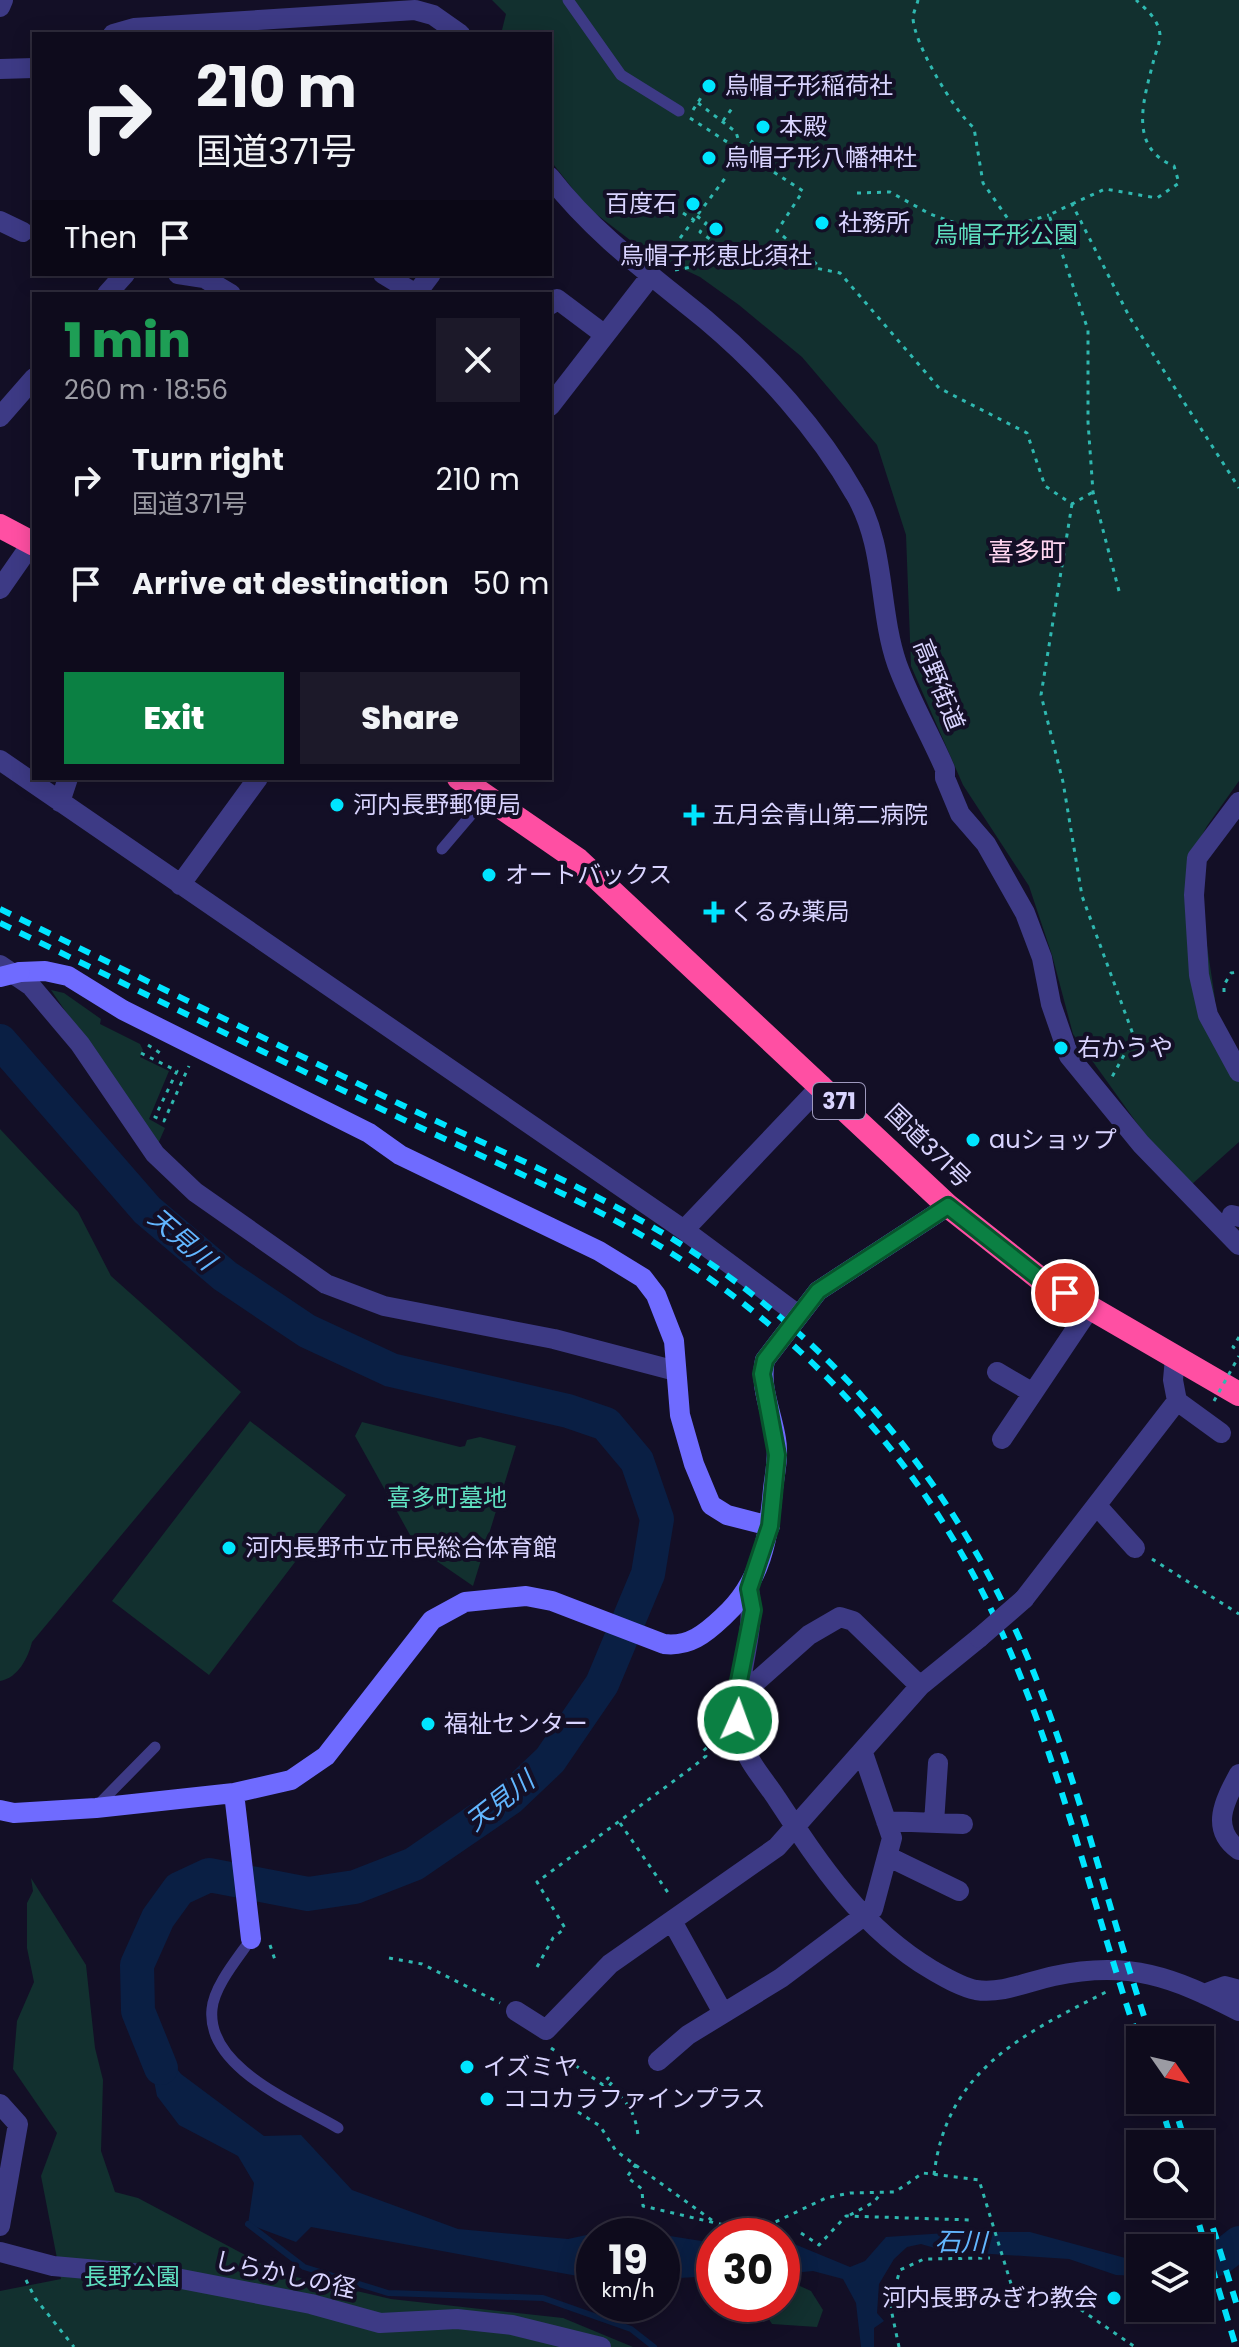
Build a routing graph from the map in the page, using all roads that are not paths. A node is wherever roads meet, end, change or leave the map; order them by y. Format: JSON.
{"nodes":[{"id":1,"x":3,"y":0,"type":"edge"},
{"id":2,"x":568,"y":0,"type":"edge"},
{"id":3,"x":0,"y":7,"type":"edge"},
{"id":4,"x":120,"y":32,"type":"edge"},
{"id":5,"x":457,"y":32,"type":"edge"},
{"id":6,"x":32,"y":68,"type":"edge"},
{"id":7,"x":0,"y":69,"type":"edge"},
{"id":8,"x":679,"y":111,"type":"road end"},
{"id":9,"x":552,"y":180,"type":"edge"},
{"id":10,"x":0,"y":221,"type":"edge"},
{"id":11,"x":23,"y":232,"type":"dead end"},
{"id":12,"x":654,"y":272,"type":"junction"},
{"id":13,"x":123,"y":276,"type":"edge"},
{"id":14,"x":192,"y":276,"type":"edge"},
{"id":15,"x":386,"y":276,"type":"edge"},
{"id":16,"x":109,"y":292,"type":"edge"},
{"id":17,"x":226,"y":292,"type":"edge"},
{"id":18,"x":413,"y":292,"type":"edge"},
{"id":19,"x":552,"y":303,"type":"edge"},
{"id":20,"x":605,"y":335,"type":"junction"},
{"id":21,"x":32,"y":380,"type":"edge"},
{"id":22,"x":552,"y":403,"type":"edge"},
{"id":23,"x":0,"y":417,"type":"edge"},
{"id":24,"x":0,"y":526,"type":"edge"},
{"id":25,"x":32,"y":542,"type":"edge"},
{"id":26,"x":32,"y":544,"type":"edge"},
{"id":27,"x":0,"y":589,"type":"edge"},
{"id":28,"x":0,"y":760,"type":"edge"},
{"id":29,"x":67,"y":780,"type":"edge"},
{"id":30,"x":257,"y":780,"type":"edge"},
{"id":31,"x":462,"y":780,"type":"edge"},
{"id":32,"x":488,"y":795,"type":"junction"},
{"id":33,"x":60,"y":802,"type":"junction"},
{"id":34,"x":1239,"y":802,"type":"edge"},
{"id":35,"x":442,"y":849,"type":"dead end"},
{"id":36,"x":180,"y":885,"type":"junction"},
{"id":37,"x":7,"y":971,"type":"edge"},
{"id":38,"x":1239,"y":1072,"type":"edge"},
{"id":39,"x":822,"y":1085,"type":"junction"},
{"id":40,"x":948,"y":1206,"type":"junction"},
{"id":41,"x":684,"y":1230,"type":"junction"},
{"id":42,"x":1239,"y":1245,"type":"edge"},
{"id":43,"x":1090,"y":1308,"type":"junction"},
{"id":44,"x":797,"y":1314,"type":"junction"},
{"id":45,"x":1175,"y":1358,"type":"junction"},
{"id":46,"x":676,"y":1371,"type":"junction"},
{"id":47,"x":997,"y":1372,"type":"dead end"},
{"id":48,"x":1033,"y":1393,"type":"junction"},
{"id":49,"x":1239,"y":1394,"type":"edge"},
{"id":50,"x":1177,"y":1401,"type":"junction"},
{"id":51,"x":1221,"y":1433,"type":"dead end"},
{"id":52,"x":1002,"y":1439,"type":"dead end"},
{"id":53,"x":1098,"y":1507,"type":"junction"},
{"id":54,"x":770,"y":1526,"type":"junction"},
{"id":55,"x":1135,"y":1548,"type":"road end"},
{"id":56,"x":749,"y":1589,"type":"junction"},
{"id":57,"x":920,"y":1686,"type":"junction"},
{"id":58,"x":738,"y":1698,"type":"junction"},
{"id":59,"x":155,"y":1747,"type":"dead end"},
{"id":60,"x":863,"y":1753,"type":"junction"},
{"id":61,"x":938,"y":1763,"type":"dead end"},
{"id":62,"x":1239,"y":1774,"type":"edge"},
{"id":63,"x":234,"y":1793,"type":"junction"},
{"id":64,"x":96,"y":1808,"type":"junction"},
{"id":65,"x":0,"y":1810,"type":"edge"},
{"id":66,"x":886,"y":1821,"type":"junction"},
{"id":67,"x":934,"y":1823,"type":"junction"},
{"id":68,"x":963,"y":1824,"type":"dead end"},
{"id":69,"x":794,"y":1830,"type":"junction"},
{"id":70,"x":1239,"y":1850,"type":"edge"},
{"id":71,"x":889,"y":1857,"type":"junction"},
{"id":72,"x":959,"y":1891,"type":"dead end"},
{"id":73,"x":678,"y":1917,"type":"junction"},
{"id":74,"x":864,"y":1917,"type":"junction"},
{"id":75,"x":260,"y":1940,"type":"joint"},
{"id":76,"x":1239,"y":1990,"type":"edge"},
{"id":77,"x":1204,"y":1994,"type":"junction"},
{"id":78,"x":516,"y":2011,"type":"road end"},
{"id":79,"x":1239,"y":2011,"type":"edge"},
{"id":80,"x":723,"y":2013,"type":"junction"},
{"id":81,"x":658,"y":2061,"type":"dead end"},
{"id":82,"x":0,"y":2104,"type":"edge"},
{"id":83,"x":338,"y":2128,"type":"dead end"},
{"id":84,"x":0,"y":2226,"type":"edge"},
{"id":85,"x":8,"y":2255,"type":"edge"},
{"id":86,"x":601,"y":2347,"type":"edge"}],
"edges":[{"from":1,"to":3,"type":"street"},
{"from":2,"to":8,"type":"lane"},
{"from":4,"to":5,"type":"street"},
{"from":6,"to":7,"type":"street"},
{"from":9,"to":12,"type":"street","name":"高野街道"},
{"from":10,"to":11,"type":"street"},
{"from":12,"to":20,"type":"street"},
{"from":12,"to":42,"type":"street","name":"高野街道"},
{"from":13,"to":16,"type":"street"},
{"from":14,"to":17,"type":"street"},
{"from":15,"to":18,"type":"street"},
{"from":19,"to":20,"type":"street"},
{"from":20,"to":22,"type":"street"},
{"from":21,"to":23,"type":"street"},
{"from":24,"to":25,"type":"highway"},
{"from":26,"to":27,"type":"street"},
{"from":28,"to":33,"type":"street"},
{"from":29,"to":33,"type":"street"},
{"from":30,"to":36,"type":"street"},
{"from":31,"to":32,"type":"highway","name":"国道371号","number":"371"},
{"from":32,"to":35,"type":"lane"},
{"from":32,"to":39,"type":"highway","name":"国道371号","number":"371"},
{"from":33,"to":36,"type":"street"},
{"from":34,"to":38,"type":"street"},
{"from":36,"to":41,"type":"street"},
{"from":37,"to":46,"type":"street"},
{"from":37,"to":46,"type":"street"},
{"from":39,"to":40,"type":"highway","name":"国道371号","number":"371"},
{"from":39,"to":41,"type":"street"},
{"from":40,"to":43,"type":"highway","name":"国道371号","number":"371"},
{"from":40,"to":44,"type":"street"},
{"from":41,"to":44,"type":"street"},
{"from":43,"to":45,"type":"highway","name":"国道371号","number":"371"},
{"from":43,"to":48,"type":"street"},
{"from":44,"to":54,"type":"street"},
{"from":45,"to":49,"type":"highway","name":"国道371号","number":"371"},
{"from":45,"to":50,"type":"street"},
{"from":46,"to":54,"type":"street"},
{"from":47,"to":48,"type":"street"},
{"from":48,"to":52,"type":"street"},
{"from":50,"to":51,"type":"street"},
{"from":50,"to":53,"type":"street"},
{"from":53,"to":55,"type":"street"},
{"from":53,"to":57,"type":"street","bridge":true},
{"from":54,"to":56,"type":"street"},
{"from":56,"to":58,"type":"street"},
{"from":56,"to":63,"type":"street"},
{"from":57,"to":58,"type":"street"},
{"from":57,"to":60,"type":"street"},
{"from":58,"to":69,"type":"street"},
{"from":59,"to":64,"type":"lane"},
{"from":60,"to":66,"type":"street"},
{"from":60,"to":69,"type":"street"},
{"from":61,"to":67,"type":"street"},
{"from":62,"to":70,"type":"street"},
{"from":63,"to":64,"type":"street"},
{"from":63,"to":75,"type":"street"},
{"from":64,"to":65,"type":"street"},
{"from":66,"to":67,"type":"street"},
{"from":66,"to":71,"type":"street"},
{"from":67,"to":68,"type":"street"},
{"from":69,"to":73,"type":"street"},
{"from":69,"to":74,"type":"street"},
{"from":71,"to":72,"type":"street"},
{"from":71,"to":74,"type":"street"},
{"from":73,"to":78,"type":"street"},
{"from":73,"to":80,"type":"street"},
{"from":74,"to":77,"type":"street"},
{"from":74,"to":80,"type":"street"},
{"from":75,"to":83,"type":"lane"},
{"from":76,"to":77,"type":"street"},
{"from":77,"to":79,"type":"street"},
{"from":80,"to":81,"type":"street"},
{"from":82,"to":84,"type":"street"},
{"from":85,"to":86,"type":"street","name":"しらかしの径"}]}
